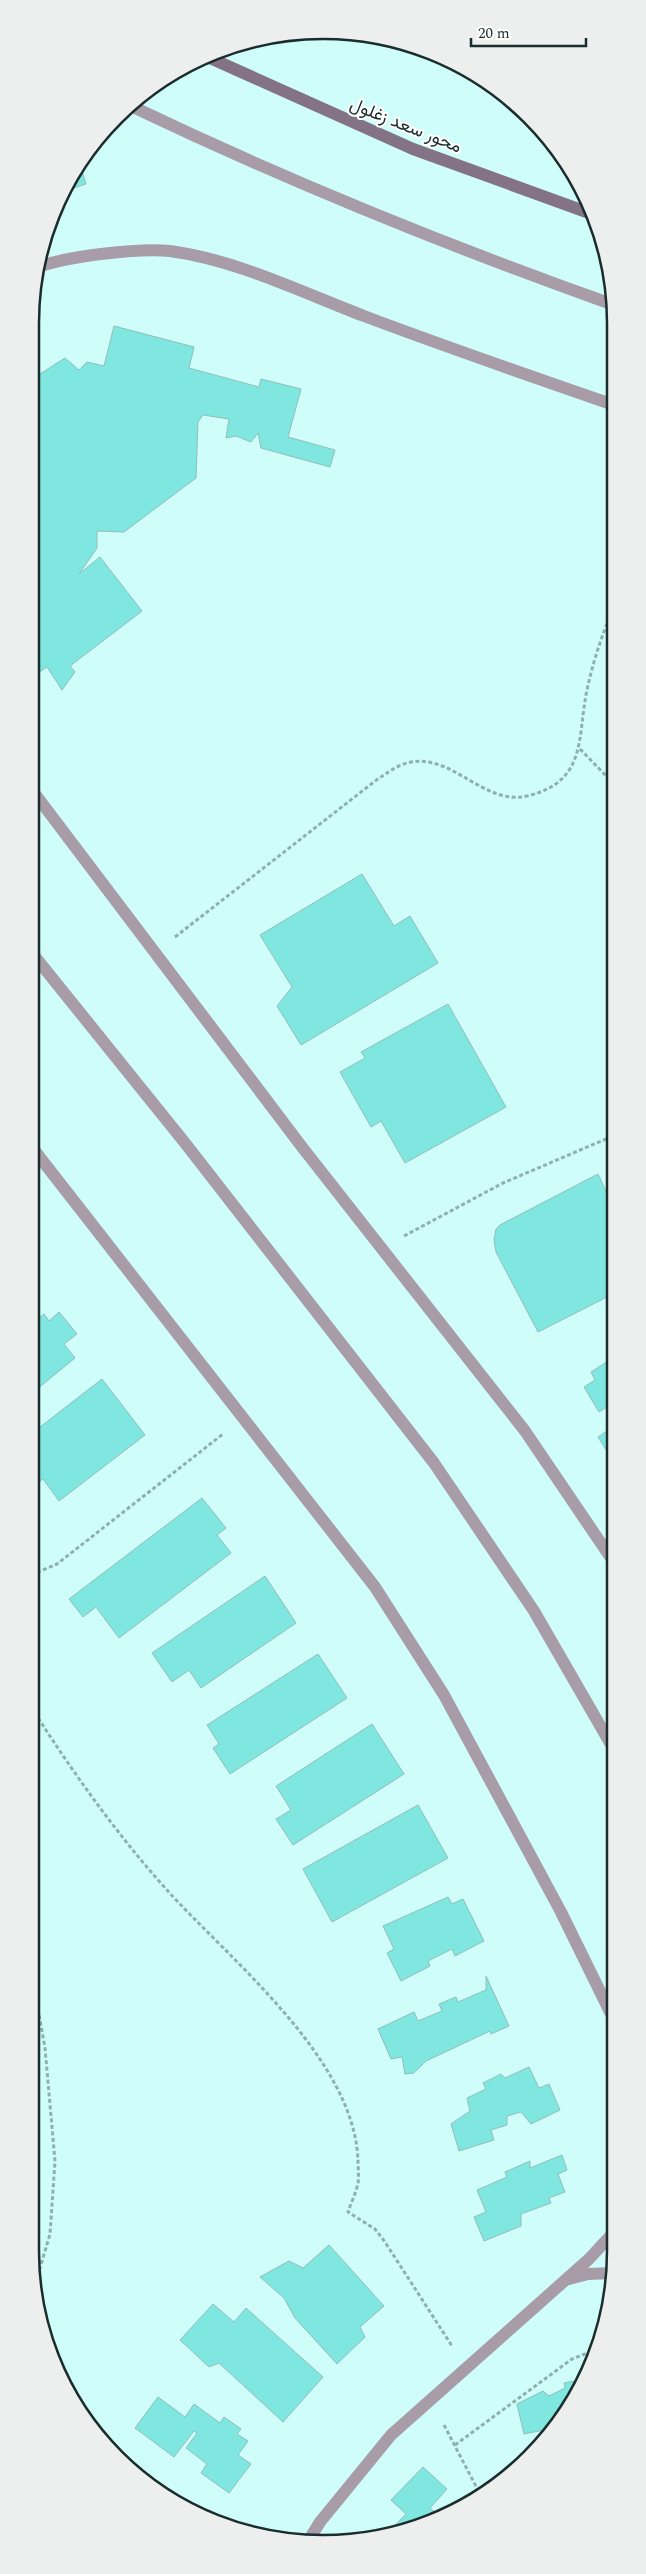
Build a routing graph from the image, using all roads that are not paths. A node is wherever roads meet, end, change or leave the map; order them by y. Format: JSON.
{"nodes":[{"id":1,"x":214,"y":60,"type":"edge"},
{"id":2,"x":136,"y":109,"type":"edge"},
{"id":3,"x":585,"y":211,"type":"edge"},
{"id":4,"x":45,"y":265,"type":"edge"},
{"id":5,"x":607,"y":302,"type":"edge"},
{"id":6,"x":607,"y":403,"type":"edge"},
{"id":7,"x":39,"y":799,"type":"edge"},
{"id":8,"x":39,"y":962,"type":"edge"},
{"id":9,"x":39,"y":1156,"type":"edge"},
{"id":10,"x":607,"y":1551,"type":"edge"},
{"id":11,"x":607,"y":1736,"type":"edge"},
{"id":12,"x":607,"y":2004,"type":"edge"},
{"id":13,"x":607,"y":2240,"type":"edge"},
{"id":14,"x":607,"y":2273,"type":"edge"},
{"id":15,"x":567,"y":2280,"type":"junction"},
{"id":16,"x":312,"y":2535,"type":"edge"}],
"edges":[{"from":1,"to":3,"type":"main road","name":"محور سعد زغلول"},
{"from":2,"to":5,"type":"street"},
{"from":4,"to":6,"type":"street"},
{"from":7,"to":10,"type":"street"},
{"from":8,"to":11,"type":"street"},
{"from":9,"to":12,"type":"street"},
{"from":13,"to":15,"type":"street"},
{"from":14,"to":15,"type":"street"},
{"from":15,"to":16,"type":"street"}]}
